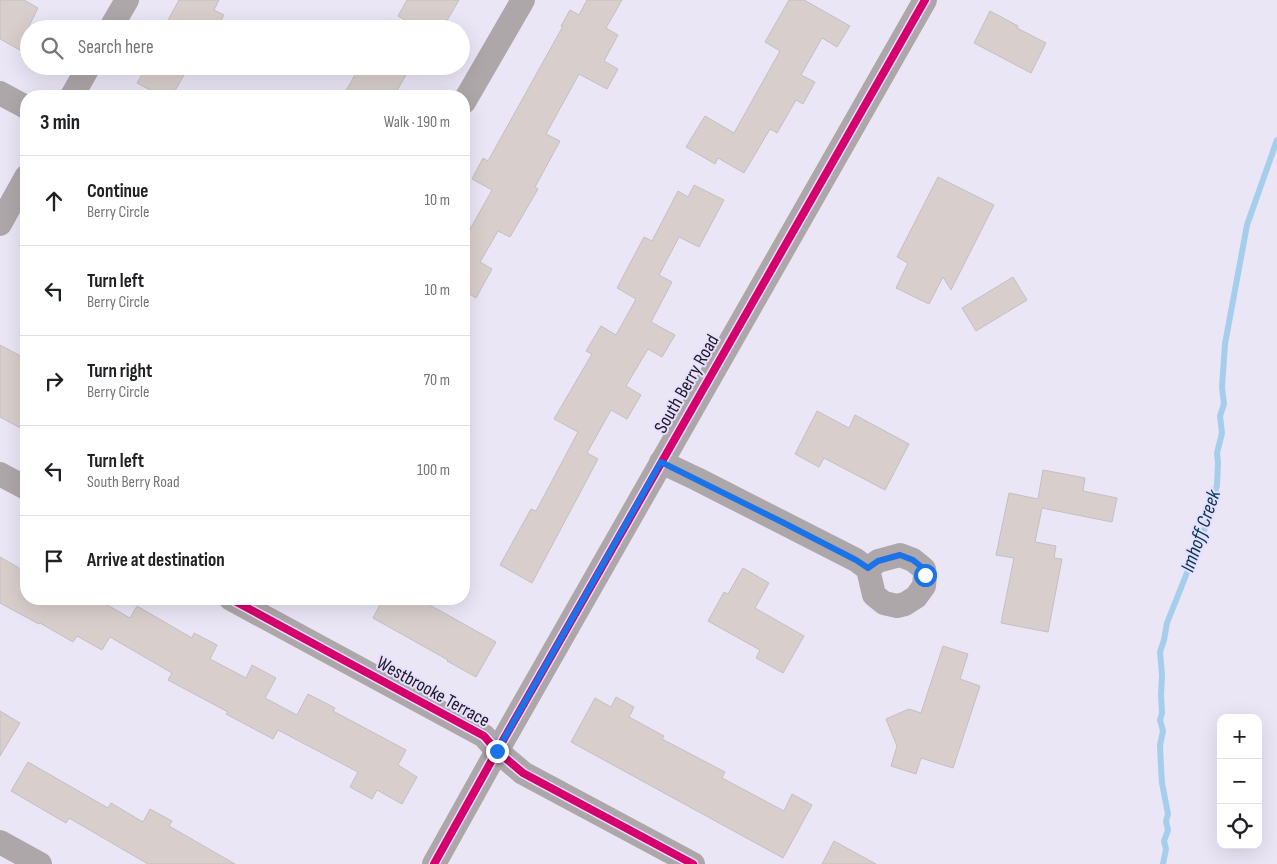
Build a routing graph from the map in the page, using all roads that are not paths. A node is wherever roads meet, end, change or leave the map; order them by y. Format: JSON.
{"nodes":[{"id":1,"x":127,"y":0,"type":"edge"},
{"id":2,"x":523,"y":0,"type":"edge"},
{"id":3,"x":925,"y":0,"type":"edge"},
{"id":4,"x":115,"y":20,"type":"edge"},
{"id":5,"x":84,"y":75,"type":"edge"},
{"id":6,"x":75,"y":90,"type":"edge"},
{"id":7,"x":470,"y":92,"type":"edge"},
{"id":8,"x":0,"y":93,"type":"edge"},
{"id":9,"x":20,"y":104,"type":"edge"},
{"id":10,"x":20,"y":188,"type":"edge"},
{"id":11,"x":0,"y":224,"type":"edge"},
{"id":12,"x":661,"y":462,"type":"junction"},
{"id":13,"x":0,"y":474,"type":"edge"},
{"id":14,"x":20,"y":485,"type":"edge"},
{"id":15,"x":868,"y":568,"type":"dead end"},
{"id":16,"x":242,"y":605,"type":"edge"},
{"id":17,"x":497,"y":751,"type":"junction"},
{"id":18,"x":0,"y":842,"type":"edge"},
{"id":19,"x":40,"y":864,"type":"edge"},
{"id":20,"x":434,"y":864,"type":"edge"},
{"id":21,"x":693,"y":864,"type":"edge"}],
"edges":[{"from":1,"to":4,"type":"street"},
{"from":2,"to":7,"type":"street"},
{"from":3,"to":12,"type":"street","name":"South Berry Road"},
{"from":5,"to":6,"type":"street"},
{"from":8,"to":9,"type":"street"},
{"from":10,"to":11,"type":"street"},
{"from":12,"to":15,"type":"street"},
{"from":12,"to":17,"type":"street","name":"South Berry Road"},
{"from":13,"to":14,"type":"street"},
{"from":16,"to":17,"type":"street","name":"Westbrooke Terrace"},
{"from":17,"to":20,"type":"street","name":"South Berry Road"},
{"from":17,"to":21,"type":"street","name":"Westbrooke Terrace"},
{"from":18,"to":19,"type":"street"}]}
